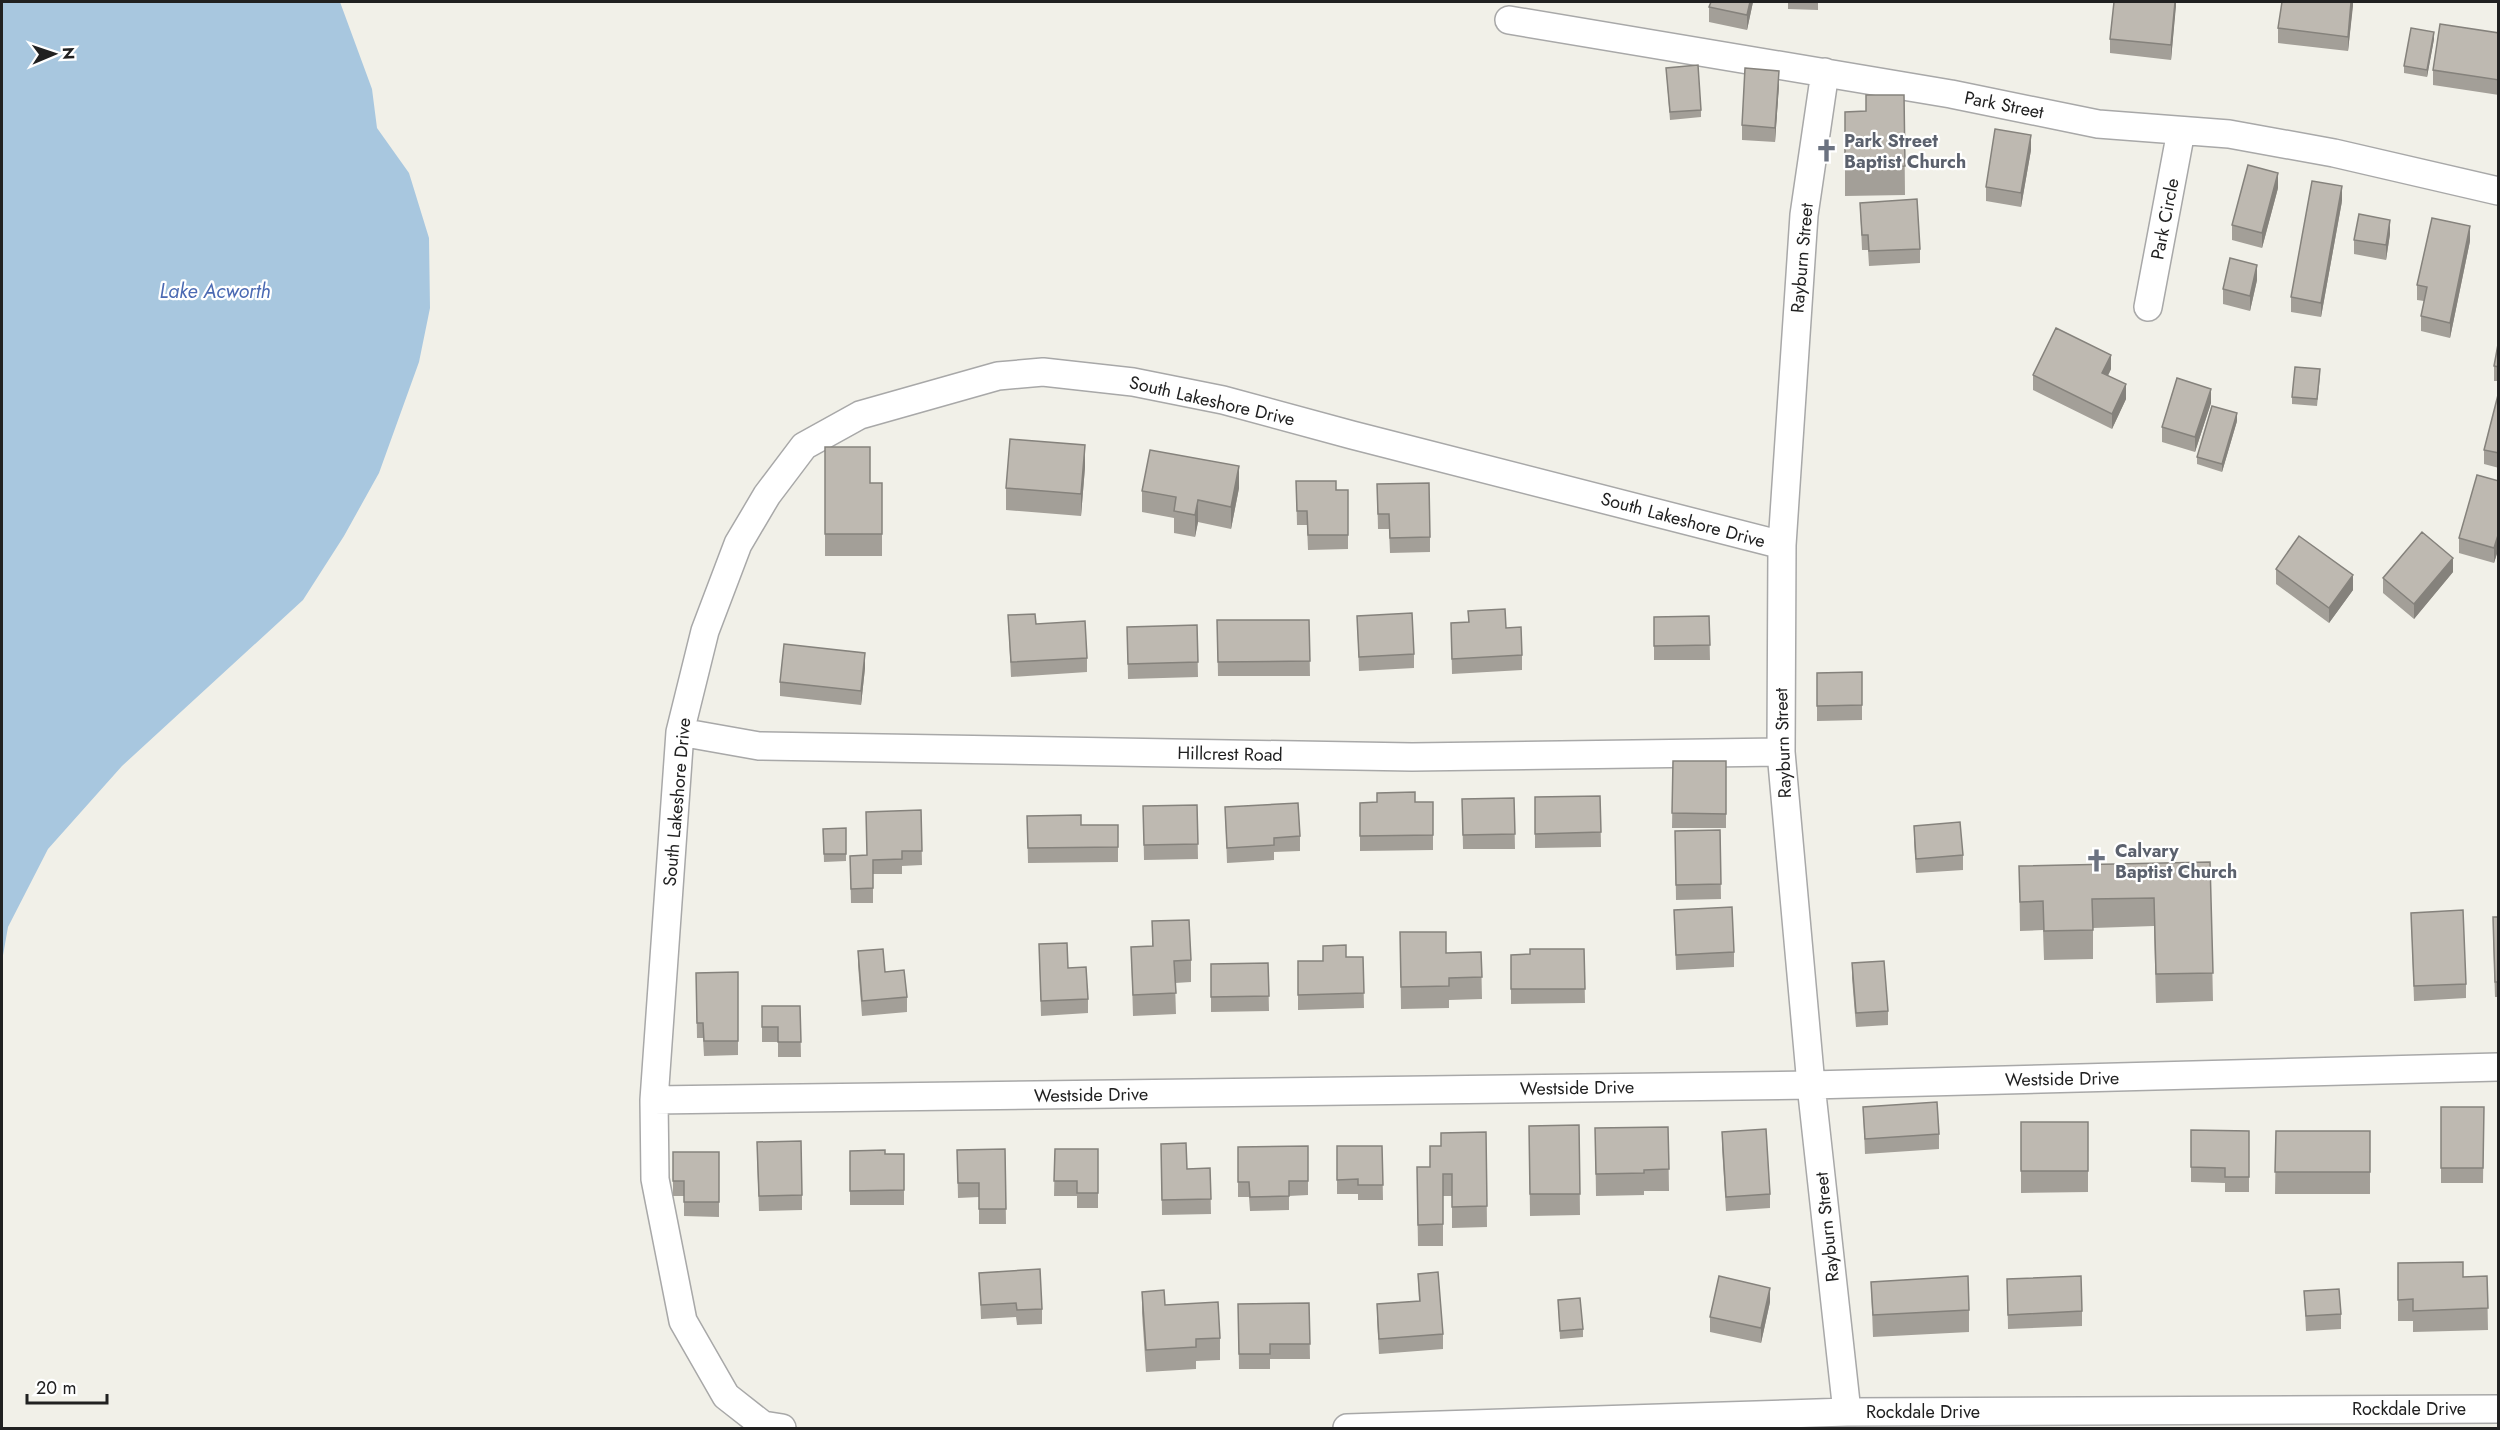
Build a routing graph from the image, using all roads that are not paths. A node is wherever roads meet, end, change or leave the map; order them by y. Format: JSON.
{"nodes":[{"id":1,"x":1509,"y":20,"type":"dead end"},
{"id":2,"x":1825,"y":72,"type":"junction"},
{"id":3,"x":2181,"y":131,"type":"junction"},
{"id":4,"x":2499,"y":191,"type":"edge"},
{"id":5,"x":2148,"y":308,"type":"dead end"},
{"id":6,"x":1782,"y":545,"type":"junction"},
{"id":7,"x":680,"y":732,"type":"junction"},
{"id":8,"x":1781,"y":752,"type":"junction"},
{"id":9,"x":2499,"y":1067,"type":"edge"},
{"id":10,"x":1811,"y":1085,"type":"junction"},
{"id":11,"x":654,"y":1101,"type":"junction"},
{"id":12,"x":2499,"y":1409,"type":"edge"},
{"id":13,"x":1847,"y":1412,"type":"junction"},
{"id":14,"x":782,"y":1428,"type":"edge"},
{"id":15,"x":1347,"y":1428,"type":"edge"}],
"edges":[{"from":1,"to":2,"type":"street","name":"Park Street"},
{"from":2,"to":3,"type":"street","name":"Park Street"},
{"from":2,"to":6,"type":"street","name":"Rayburn Street"},
{"from":3,"to":4,"type":"street","name":"Park Street"},
{"from":3,"to":5,"type":"street","name":"Park Circle"},
{"from":6,"to":7,"type":"street","name":"South Lakeshore Drive"},
{"from":6,"to":8,"type":"street","name":"Rayburn Street"},
{"from":7,"to":8,"type":"street","name":"Hillcrest Road"},
{"from":7,"to":11,"type":"street","name":"South Lakeshore Drive"},
{"from":8,"to":10,"type":"street","name":"Rayburn Street"},
{"from":9,"to":10,"type":"street","name":"Westside Drive"},
{"from":10,"to":11,"type":"street","name":"Westside Drive"},
{"from":10,"to":13,"type":"street","name":"Rayburn Street"},
{"from":11,"to":14,"type":"street","name":"South Lakeshore Drive"},
{"from":12,"to":13,"type":"street","name":"Rockdale Drive"},
{"from":13,"to":15,"type":"street","name":"Rockdale Drive"}]}
